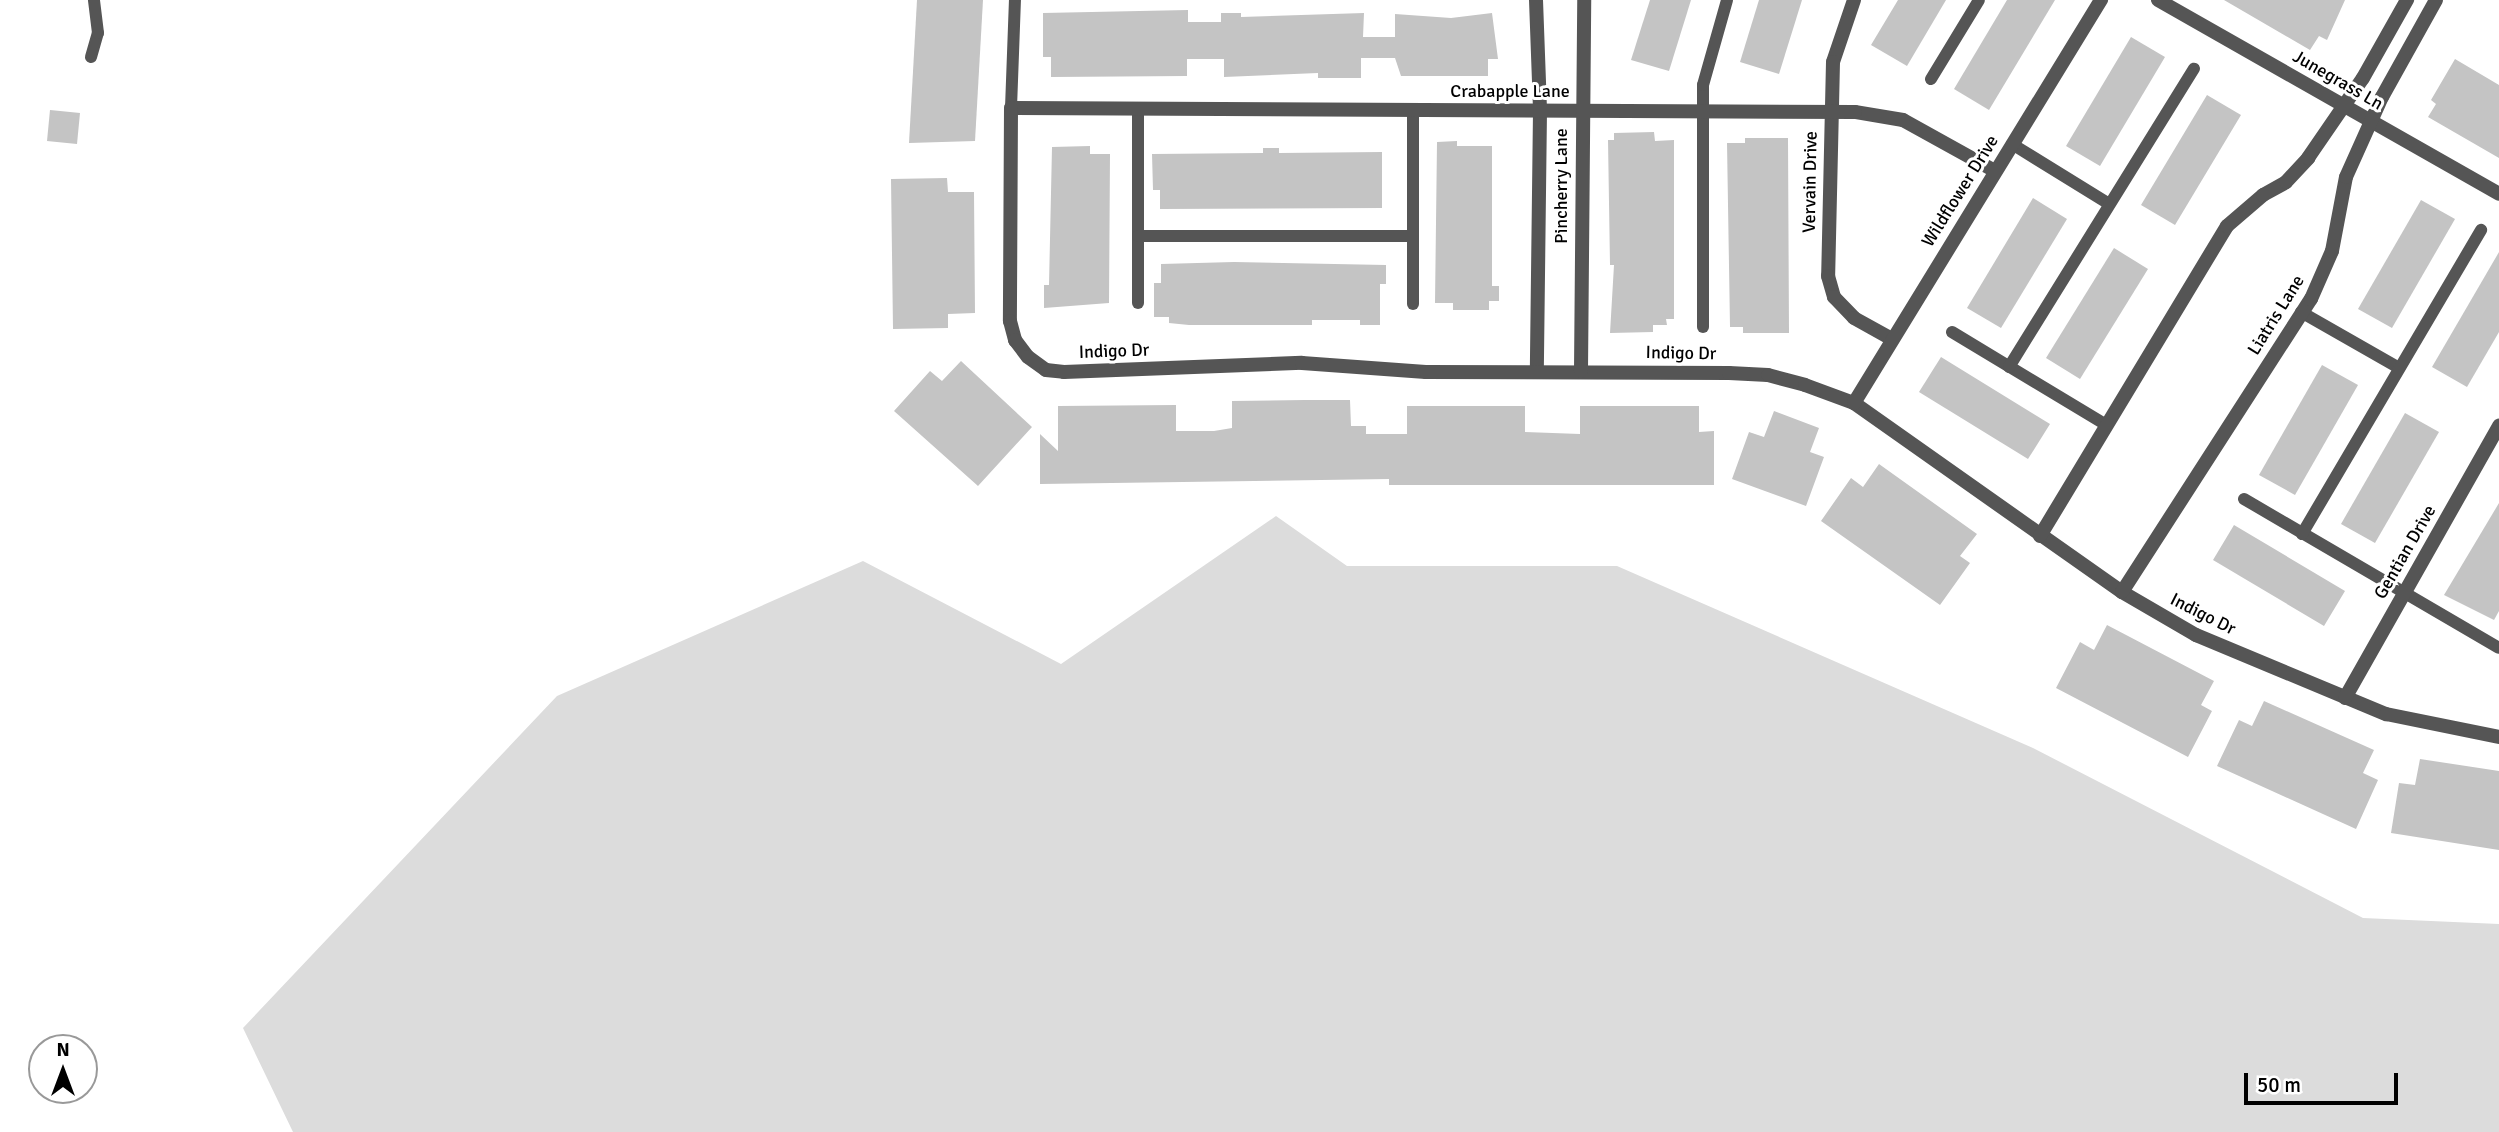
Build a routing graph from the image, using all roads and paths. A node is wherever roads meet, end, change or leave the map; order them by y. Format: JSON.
{"nodes":[{"id":1,"x":94,"y":0,"type":"edge"},
{"id":2,"x":1016,"y":0,"type":"edge"},
{"id":3,"x":1536,"y":0,"type":"edge"},
{"id":4,"x":1584,"y":0,"type":"edge"},
{"id":5,"x":1727,"y":0,"type":"edge"},
{"id":6,"x":1854,"y":0,"type":"edge"},
{"id":7,"x":1979,"y":0,"type":"edge"},
{"id":8,"x":2101,"y":0,"type":"edge"},
{"id":9,"x":2158,"y":0,"type":"edge"},
{"id":10,"x":2407,"y":0,"type":"edge"},
{"id":11,"x":2436,"y":0,"type":"edge"},
{"id":12,"x":91,"y":57,"type":"dead end"},
{"id":13,"x":2194,"y":69,"type":"dead end"},
{"id":14,"x":1931,"y":79,"type":"dead end"},
{"id":15,"x":2345,"y":104,"type":"junction"},
{"id":16,"x":1011,"y":108,"type":"junction"},
{"id":17,"x":1413,"y":109,"type":"junction"},
{"id":18,"x":1138,"y":110,"type":"junction"},
{"id":19,"x":1580,"y":110,"type":"junction"},
{"id":20,"x":1702,"y":110,"type":"junction"},
{"id":21,"x":1829,"y":110,"type":"junction"},
{"id":22,"x":1540,"y":111,"type":"junction"},
{"id":23,"x":2372,"y":121,"type":"junction"},
{"id":24,"x":2012,"y":144,"type":"junction"},
{"id":25,"x":1995,"y":171,"type":"junction"},
{"id":26,"x":2499,"y":194,"type":"edge"},
{"id":27,"x":2109,"y":204,"type":"junction"},
{"id":28,"x":2481,"y":230,"type":"dead end"},
{"id":29,"x":1138,"y":236,"type":"junction"},
{"id":30,"x":1413,"y":236,"type":"junction"},
{"id":31,"x":1138,"y":303,"type":"dead end"},
{"id":32,"x":1413,"y":303,"type":"dead end"},
{"id":33,"x":2301,"y":312,"type":"junction"},
{"id":34,"x":1703,"y":327,"type":"dead end"},
{"id":35,"x":1952,"y":332,"type":"dead end"},
{"id":36,"x":1890,"y":338,"type":"junction"},
{"id":37,"x":2009,"y":367,"type":"junction"},
{"id":38,"x":2399,"y":368,"type":"junction"},
{"id":39,"x":1537,"y":371,"type":"junction"},
{"id":40,"x":1581,"y":372,"type":"junction"},
{"id":41,"x":1854,"y":403,"type":"junction"},
{"id":42,"x":2106,"y":425,"type":"junction"},
{"id":43,"x":2499,"y":426,"type":"edge"},
{"id":44,"x":2244,"y":499,"type":"dead end"},
{"id":45,"x":2302,"y":534,"type":"junction"},
{"id":46,"x":2039,"y":536,"type":"junction"},
{"id":47,"x":2122,"y":592,"type":"junction"},
{"id":48,"x":2403,"y":594,"type":"junction"},
{"id":49,"x":2499,"y":648,"type":"edge"},
{"id":50,"x":2345,"y":698,"type":"junction"},
{"id":51,"x":2499,"y":737,"type":"edge"}],
"edges":[{"from":1,"to":12,"type":"lane"},
{"from":2,"to":16,"type":"lane"},
{"from":3,"to":22,"type":"street","name":"Pincherry Lane"},
{"from":4,"to":19,"type":"street","name":"Pincherry Lane"},
{"from":5,"to":20,"type":"lane"},
{"from":6,"to":21,"type":"street","name":"Vervain Drive"},
{"from":7,"to":14,"type":"lane"},
{"from":8,"to":24,"type":"street","name":"Wildflower Drive"},
{"from":9,"to":15,"type":"street","name":"Junegrass Ln"},
{"from":10,"to":15,"type":"street"},
{"from":11,"to":23,"type":"street","name":"Liatris Lane"},
{"from":13,"to":27,"type":"lane"},
{"from":15,"to":23,"type":"street","name":"Junegrass Ln"},
{"from":15,"to":42,"type":"street"},
{"from":16,"to":18,"type":"street","name":"Crabapple Lane"},
{"from":16,"to":39,"type":"street","name":"Indigo Dr"},
{"from":17,"to":18,"type":"street","name":"Crabapple Lane"},
{"from":17,"to":22,"type":"street","name":"Crabapple Lane"},
{"from":17,"to":30,"type":"lane"},
{"from":18,"to":29,"type":"lane"},
{"from":19,"to":20,"type":"street","name":"Crabapple Lane"},
{"from":19,"to":22,"type":"street","name":"Crabapple Lane"},
{"from":19,"to":40,"type":"street","name":"Pincherry Lane"},
{"from":20,"to":21,"type":"street","name":"Crabapple Lane"},
{"from":20,"to":34,"type":"lane"},
{"from":21,"to":25,"type":"street","name":"Crabapple Lane"},
{"from":21,"to":36,"type":"street","name":"Vervain Drive"},
{"from":22,"to":39,"type":"street","name":"Pincherry Lane"},
{"from":23,"to":26,"type":"street","name":"Junegrass Ln"},
{"from":23,"to":33,"type":"street","name":"Liatris Lane"},
{"from":24,"to":25,"type":"street","name":"Wildflower Drive"},
{"from":24,"to":27,"type":"lane"},
{"from":25,"to":36,"type":"street","name":"Wildflower Drive"},
{"from":27,"to":37,"type":"lane"},
{"from":28,"to":38,"type":"lane"},
{"from":29,"to":30,"type":"lane"},
{"from":29,"to":31,"type":"lane"},
{"from":30,"to":32,"type":"lane"},
{"from":33,"to":38,"type":"lane"},
{"from":33,"to":47,"type":"street","name":"Liatris Lane"},
{"from":35,"to":37,"type":"lane"},
{"from":36,"to":41,"type":"street","name":"Wildflower Drive"},
{"from":37,"to":42,"type":"lane"},
{"from":38,"to":45,"type":"lane"},
{"from":39,"to":40,"type":"street","name":"Indigo Dr"},
{"from":40,"to":41,"type":"street","name":"Indigo Dr"},
{"from":41,"to":46,"type":"street","name":"Indigo Dr"},
{"from":42,"to":46,"type":"street"},
{"from":43,"to":48,"type":"street","name":"Gentian Drive"},
{"from":44,"to":45,"type":"lane"},
{"from":45,"to":48,"type":"lane"},
{"from":46,"to":47,"type":"street","name":"Indigo Dr"},
{"from":47,"to":50,"type":"street","name":"Indigo Dr"},
{"from":48,"to":49,"type":"lane"},
{"from":48,"to":50,"type":"street","name":"Gentian Drive"},
{"from":50,"to":51,"type":"street","name":"Indigo Dr"}]}
